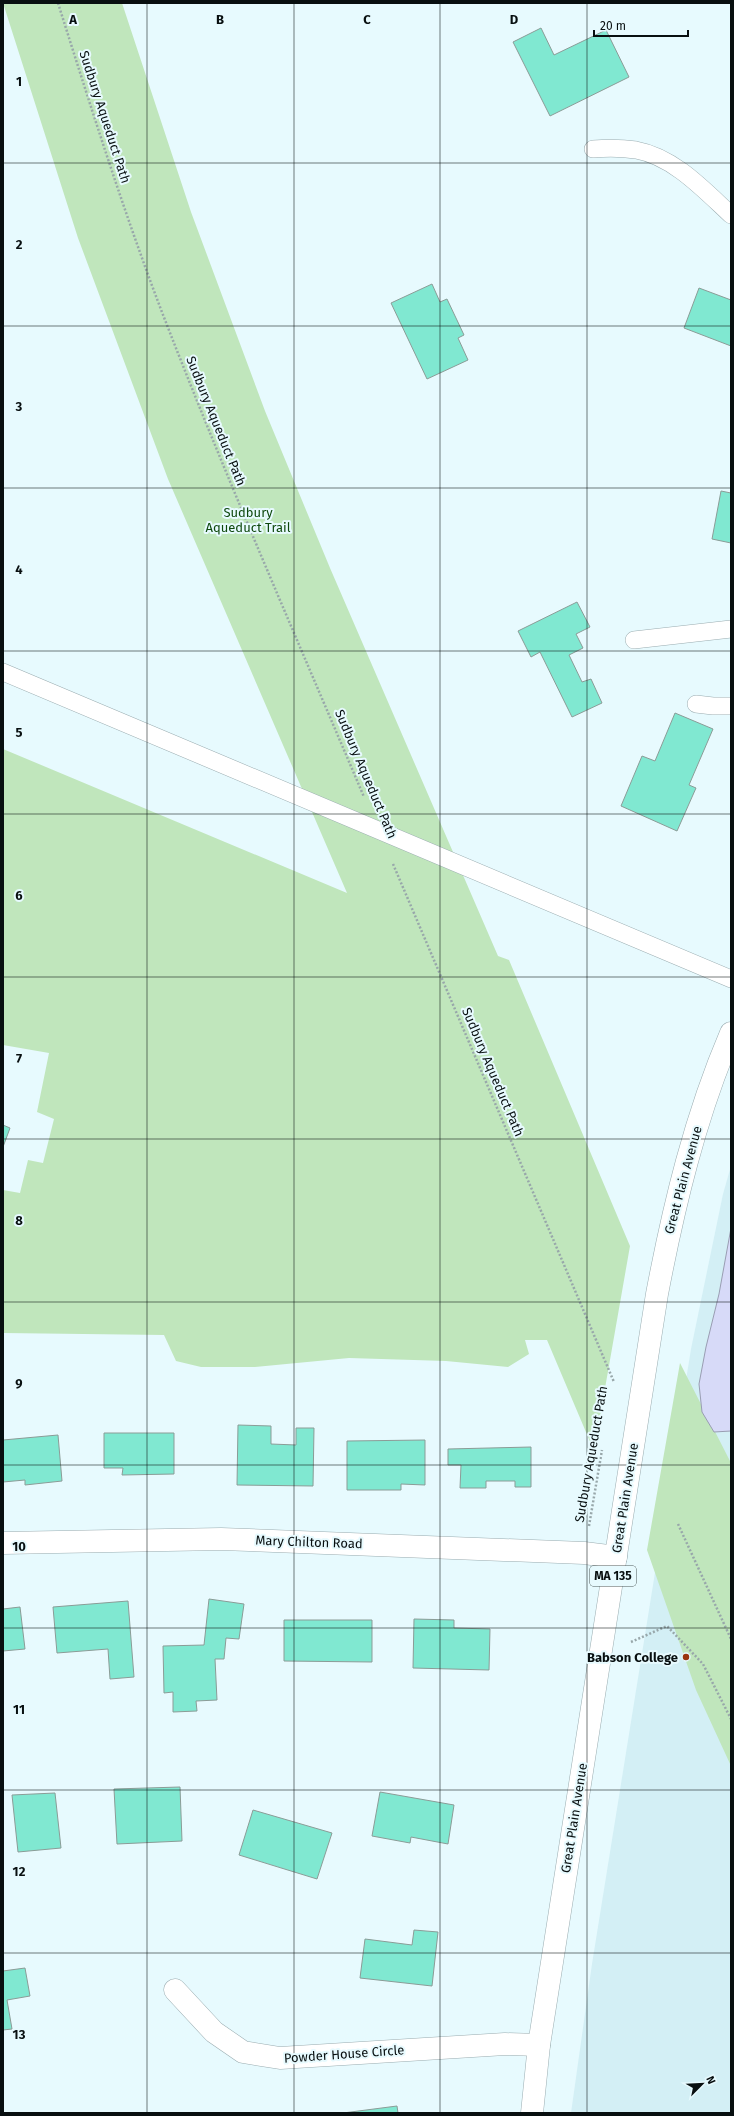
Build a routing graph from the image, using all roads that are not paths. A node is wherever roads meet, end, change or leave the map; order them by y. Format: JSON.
{"nodes":[{"id":1,"x":593,"y":149,"type":"dead end"},
{"id":2,"x":731,"y":216,"type":"edge"},
{"id":3,"x":731,"y":629,"type":"edge"},
{"id":4,"x":634,"y":640,"type":"dead end"},
{"id":5,"x":3,"y":672,"type":"edge"},
{"id":6,"x":696,"y":704,"type":"dead end"},
{"id":7,"x":731,"y":706,"type":"edge"},
{"id":8,"x":731,"y":979,"type":"edge"},
{"id":9,"x":731,"y":1034,"type":"edge"},
{"id":10,"x":3,"y":1543,"type":"edge"},
{"id":11,"x":616,"y":1557,"type":"junction"},
{"id":12,"x":175,"y":1990,"type":"dead end"},
{"id":13,"x":539,"y":2044,"type":"junction"},
{"id":14,"x":532,"y":2113,"type":"edge"}],
"edges":[{"from":1,"to":2,"type":"lane"},
{"from":3,"to":4,"type":"lane"},
{"from":5,"to":8,"type":"lane"},
{"from":6,"to":7,"type":"lane"},
{"from":9,"to":11,"type":"main road","name":"Great Plain Avenue","number":"MA 135"},
{"from":10,"to":11,"type":"main road","name":"Mary Chilton Road"},
{"from":11,"to":13,"type":"main road","name":"Great Plain Avenue","number":"MA 135"},
{"from":12,"to":13,"type":"main road","name":"Powder House Circle"},
{"from":13,"to":14,"type":"main road","name":"Great Plain Avenue","number":"MA 135"}]}
